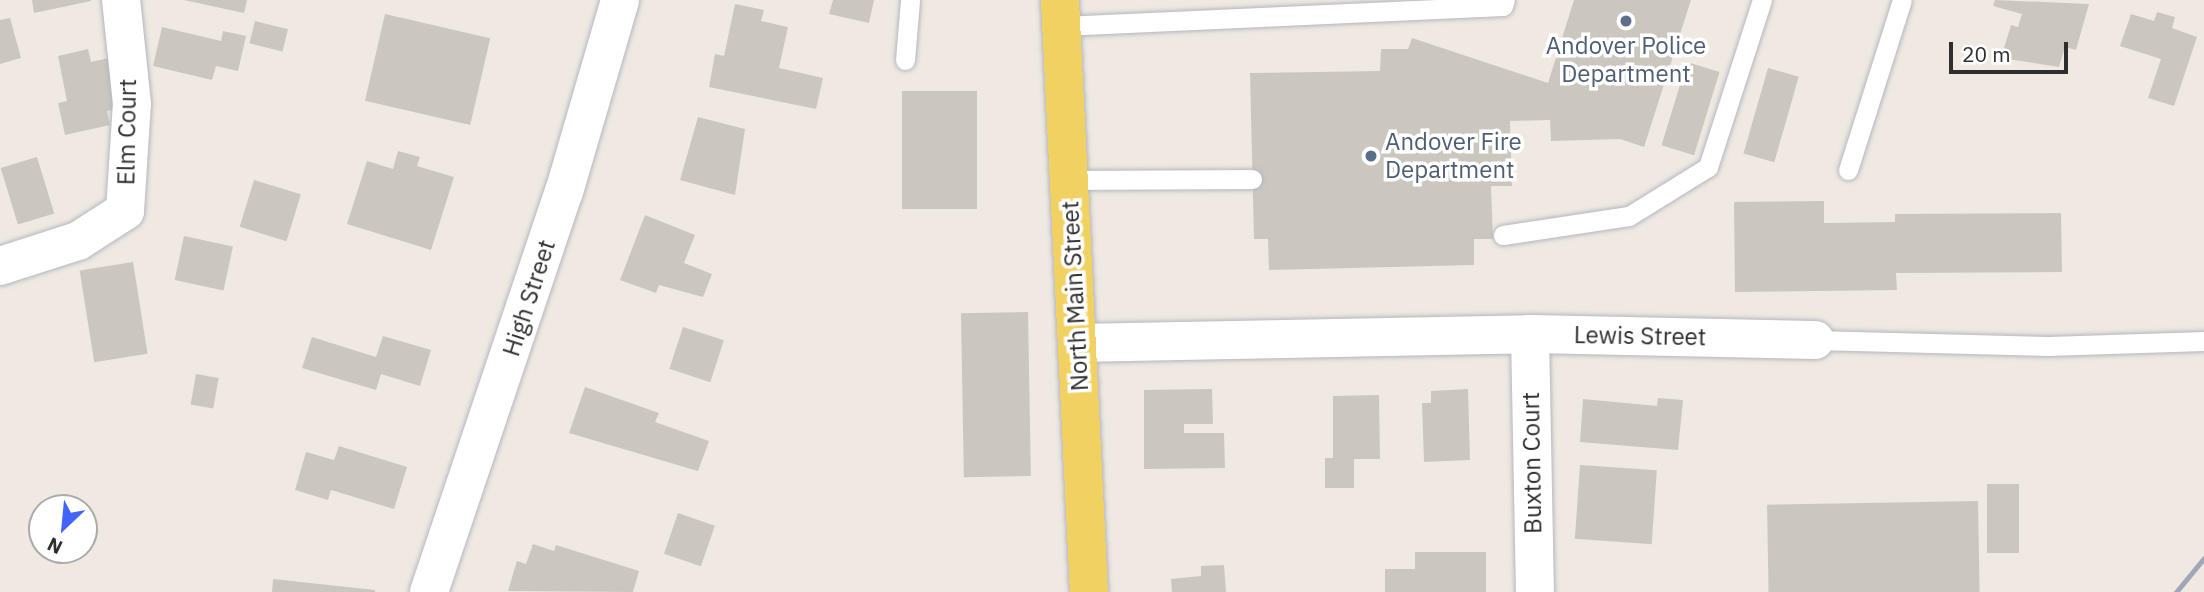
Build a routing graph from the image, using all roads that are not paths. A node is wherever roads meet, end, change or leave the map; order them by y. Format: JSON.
{"nodes":[{"id":1,"x":121,"y":0,"type":"edge"},
{"id":2,"x":620,"y":0,"type":"edge"},
{"id":3,"x":910,"y":0,"type":"edge"},
{"id":4,"x":1505,"y":0,"type":"edge"},
{"id":5,"x":1762,"y":0,"type":"edge"},
{"id":6,"x":1902,"y":0,"type":"edge"},
{"id":7,"x":1061,"y":13,"type":"edge"},
{"id":8,"x":905,"y":60,"type":"dead end"},
{"id":9,"x":1848,"y":170,"type":"dead end"},
{"id":10,"x":1252,"y":179,"type":"dead end"},
{"id":11,"x":1069,"y":180,"type":"junction"},
{"id":12,"x":1503,"y":235,"type":"dead end"},
{"id":13,"x":0,"y":266,"type":"edge"},
{"id":14,"x":1530,"y":334,"type":"junction"},
{"id":15,"x":1815,"y":340,"type":"joint"},
{"id":16,"x":2204,"y":341,"type":"edge"},
{"id":17,"x":1077,"y":343,"type":"junction"},
{"id":18,"x":429,"y":592,"type":"edge"},
{"id":19,"x":1089,"y":592,"type":"edge"},
{"id":20,"x":1535,"y":592,"type":"edge"}],
"edges":[{"from":1,"to":13,"type":"street","name":"Elm Court"},
{"from":2,"to":18,"type":"street","name":"High Street"},
{"from":3,"to":8,"type":"lane"},
{"from":4,"to":7,"type":"lane"},
{"from":5,"to":12,"type":"lane"},
{"from":6,"to":9,"type":"lane"},
{"from":7,"to":11,"type":"main road","name":"North Main Street"},
{"from":10,"to":11,"type":"lane"},
{"from":11,"to":17,"type":"main road","name":"North Main Street"},
{"from":14,"to":15,"type":"street","name":"Lewis Street"},
{"from":14,"to":17,"type":"street","name":"Lewis Street"},
{"from":14,"to":20,"type":"street","name":"Buxton Court"},
{"from":15,"to":16,"type":"lane","name":"Lewis Street"},
{"from":17,"to":19,"type":"main road","name":"North Main Street"}]}
